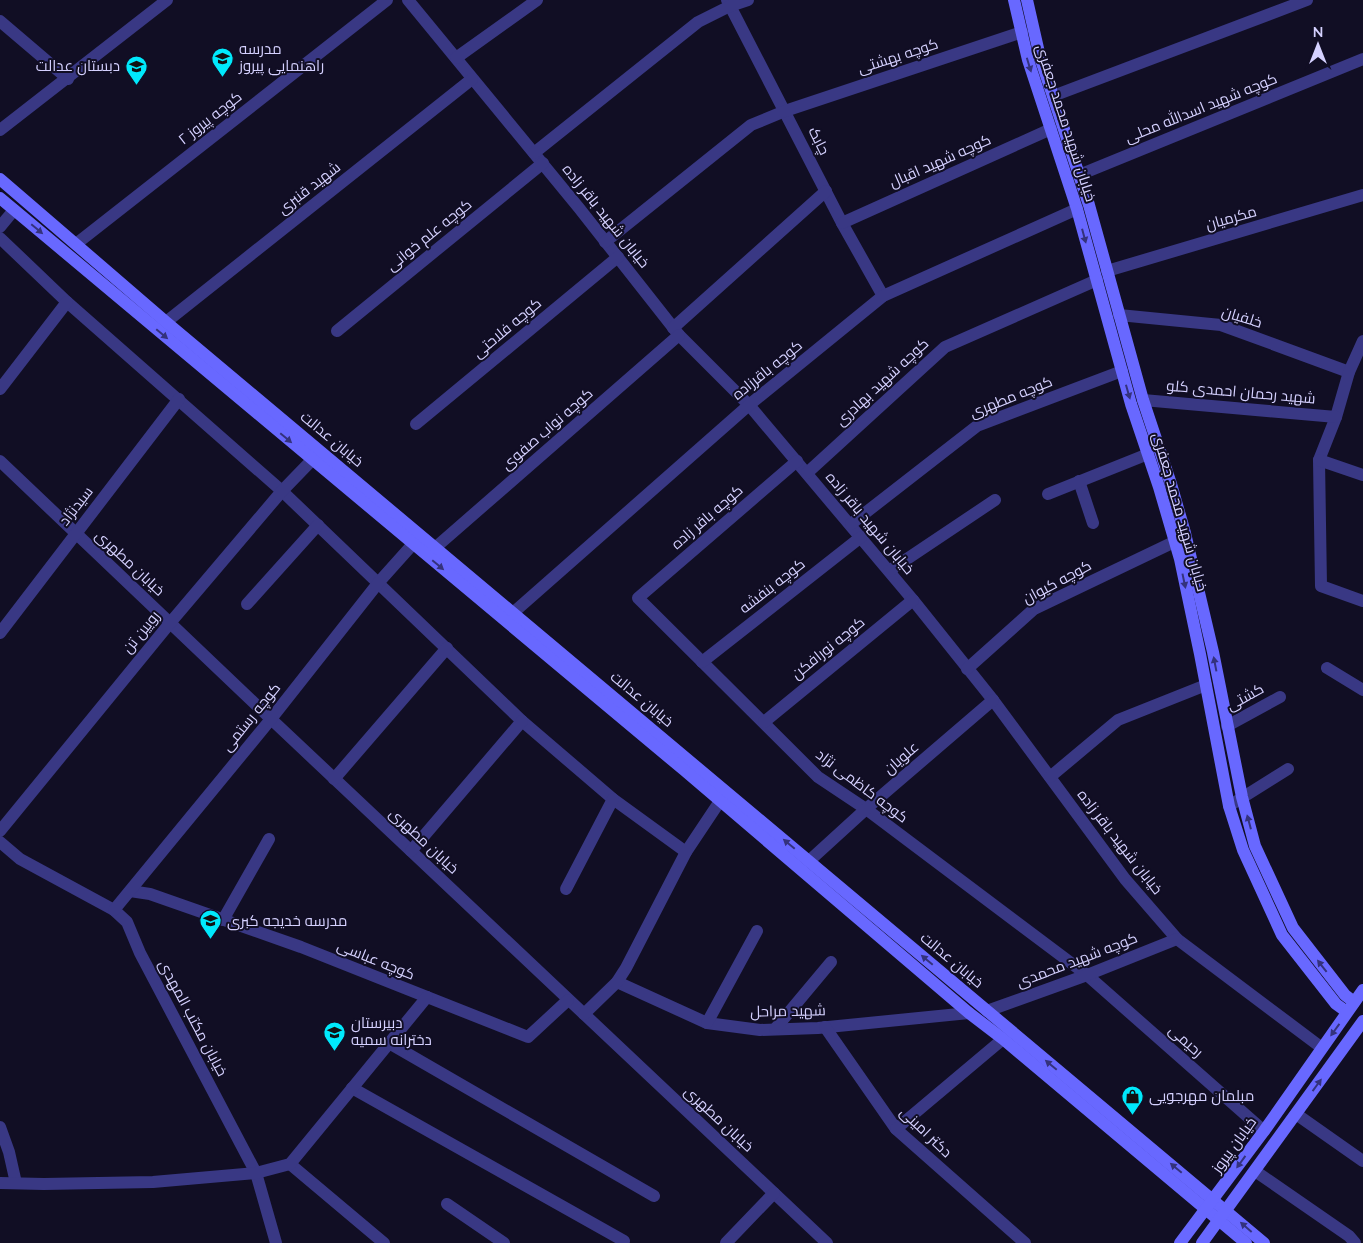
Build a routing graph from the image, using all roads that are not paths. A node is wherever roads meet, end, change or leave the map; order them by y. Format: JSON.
{"nodes":[{"id":1,"x":167,"y":0,"type":"edge"},
{"id":2,"x":387,"y":0,"type":"edge"},
{"id":3,"x":408,"y":0,"type":"edge"},
{"id":4,"x":537,"y":0,"type":"edge"},
{"id":5,"x":748,"y":0,"type":"edge"},
{"id":6,"x":1014,"y":0,"type":"edge"},
{"id":7,"x":1028,"y":0,"type":"edge"},
{"id":8,"x":1307,"y":0,"type":"edge"},
{"id":9,"x":729,"y":3,"type":"edge"},
{"id":10,"x":0,"y":21,"type":"edge"},
{"id":11,"x":1022,"y":32,"type":"junction"},
{"id":12,"x":456,"y":58,"type":"junction"},
{"id":13,"x":1363,"y":59,"type":"edge"},
{"id":14,"x":68,"y":79,"type":"junction"},
{"id":15,"x":472,"y":79,"type":"junction"},
{"id":16,"x":1053,"y":96,"type":"junction"},
{"id":17,"x":785,"y":111,"type":"junction"},
{"id":18,"x":1051,"y":129,"type":"junction"},
{"id":19,"x":0,"y":130,"type":"edge"},
{"id":20,"x":534,"y":153,"type":"junction"},
{"id":21,"x":543,"y":163,"type":"junction"},
{"id":22,"x":1079,"y":175,"type":"junction"},
{"id":23,"x":0,"y":179,"type":"edge"},
{"id":24,"x":826,"y":191,"type":"junction"},
{"id":25,"x":1363,"y":196,"type":"edge"},
{"id":26,"x":0,"y":198,"type":"edge"},
{"id":27,"x":1077,"y":209,"type":"junction"},
{"id":28,"x":14,"y":210,"type":"junction"},
{"id":29,"x":842,"y":223,"type":"junction"},
{"id":30,"x":0,"y":228,"type":"edge"},
{"id":31,"x":0,"y":238,"type":"edge"},
{"id":32,"x":605,"y":242,"type":"junction"},
{"id":33,"x":76,"y":244,"type":"junction"},
{"id":34,"x":618,"y":257,"type":"junction"},
{"id":35,"x":1107,"y":271,"type":"junction"},
{"id":36,"x":1097,"y":280,"type":"junction"},
{"id":37,"x":883,"y":296,"type":"junction"},
{"id":38,"x":67,"y":302,"type":"junction"},
{"id":39,"x":1119,"y":315,"type":"junction"},
{"id":40,"x":166,"y":322,"type":"junction"},
{"id":41,"x":337,"y":331,"type":"dead end"},
{"id":42,"x":676,"y":331,"type":"junction"},
{"id":43,"x":1363,"y":341,"type":"edge"},
{"id":44,"x":1122,"y":371,"type":"junction"},
{"id":45,"x":1349,"y":372,"type":"junction"},
{"id":46,"x":0,"y":389,"type":"edge"},
{"id":47,"x":179,"y":399,"type":"junction"},
{"id":48,"x":1143,"y":400,"type":"junction"},
{"id":49,"x":749,"y":404,"type":"junction"},
{"id":50,"x":1336,"y":416,"type":"junction"},
{"id":51,"x":416,"y":424,"type":"dead end"},
{"id":52,"x":1148,"y":454,"type":"junction"},
{"id":53,"x":312,"y":460,"type":"junction"},
{"id":54,"x":1319,"y":460,"type":"junction"},
{"id":55,"x":797,"y":461,"type":"junction"},
{"id":56,"x":0,"y":462,"type":"edge"},
{"id":57,"x":807,"y":473,"type":"junction"},
{"id":58,"x":1363,"y":475,"type":"edge"},
{"id":59,"x":1079,"y":481,"type":"junction"},
{"id":60,"x":282,"y":491,"type":"junction"},
{"id":61,"x":1048,"y":494,"type":"dead end"},
{"id":62,"x":995,"y":500,"type":"dead end"},
{"id":63,"x":1093,"y":522,"type":"dead end"},
{"id":64,"x":851,"y":524,"type":"junction"},
{"id":65,"x":318,"y":525,"type":"junction"},
{"id":66,"x":75,"y":533,"type":"junction"},
{"id":67,"x":862,"y":537,"type":"junction"},
{"id":68,"x":1174,"y":542,"type":"junction"},
{"id":69,"x":413,"y":544,"type":"junction"},
{"id":70,"x":436,"y":547,"type":"junction"},
{"id":71,"x":889,"y":571,"type":"junction"},
{"id":72,"x":379,"y":582,"type":"junction"},
{"id":73,"x":638,"y":598,"type":"joint"},
{"id":74,"x":913,"y":600,"type":"junction"},
{"id":75,"x":1363,"y":602,"type":"edge"},
{"id":76,"x":247,"y":604,"type":"dead end"},
{"id":77,"x":514,"y":612,"type":"junction"},
{"id":78,"x":170,"y":622,"type":"junction"},
{"id":79,"x":0,"y":633,"type":"edge"},
{"id":80,"x":447,"y":648,"type":"junction"},
{"id":81,"x":702,"y":662,"type":"junction"},
{"id":82,"x":1327,"y":668,"type":"dead end"},
{"id":83,"x":967,"y":669,"type":"junction"},
{"id":84,"x":1206,"y":685,"type":"junction"},
{"id":85,"x":1363,"y":690,"type":"edge"},
{"id":86,"x":1280,"y":697,"type":"dead end"},
{"id":87,"x":993,"y":700,"type":"junction"},
{"id":88,"x":271,"y":719,"type":"junction"},
{"id":89,"x":522,"y":721,"type":"junction"},
{"id":90,"x":764,"y":722,"type":"junction"},
{"id":91,"x":1227,"y":726,"type":"junction"},
{"id":92,"x":1288,"y":770,"type":"dead end"},
{"id":93,"x":1050,"y":777,"type":"junction"},
{"id":94,"x":334,"y":779,"type":"junction"},
{"id":95,"x":1242,"y":797,"type":"junction"},
{"id":96,"x":613,"y":799,"type":"junction"},
{"id":97,"x":720,"y":801,"type":"junction"},
{"id":98,"x":1229,"y":806,"type":"junction"},
{"id":99,"x":866,"y":809,"type":"junction"},
{"id":100,"x":0,"y":830,"type":"edge"},
{"id":101,"x":269,"y":839,"type":"dead end"},
{"id":102,"x":0,"y":842,"type":"edge"},
{"id":103,"x":411,"y":851,"type":"junction"},
{"id":104,"x":686,"y":852,"type":"junction"},
{"id":105,"x":809,"y":861,"type":"junction"},
{"id":106,"x":566,"y":889,"type":"dead end"},
{"id":107,"x":130,"y":891,"type":"junction"},
{"id":108,"x":114,"y":910,"type":"junction"},
{"id":109,"x":223,"y":920,"type":"junction"},
{"id":110,"x":757,"y":931,"type":"dead end"},
{"id":111,"x":1177,"y":939,"type":"junction"},
{"id":112,"x":831,"y":962,"type":"dead end"},
{"id":113,"x":1088,"y":975,"type":"junction"},
{"id":114,"x":617,"y":982,"type":"junction"},
{"id":115,"x":1363,"y":990,"type":"edge"},
{"id":116,"x":427,"y":997,"type":"junction"},
{"id":117,"x":568,"y":1000,"type":"junction"},
{"id":118,"x":1351,"y":1007,"type":"junction"},
{"id":119,"x":987,"y":1011,"type":"junction"},
{"id":120,"x":968,"y":1012,"type":"junction"},
{"id":121,"x":584,"y":1014,"type":"junction"},
{"id":122,"x":707,"y":1023,"type":"junction"},
{"id":123,"x":825,"y":1027,"type":"junction"},
{"id":124,"x":775,"y":1029,"type":"junction"},
{"id":125,"x":1361,"y":1029,"type":"edge"},
{"id":126,"x":1003,"y":1039,"type":"junction"},
{"id":127,"x":389,"y":1042,"type":"junction"},
{"id":128,"x":1322,"y":1048,"type":"junction"},
{"id":129,"x":352,"y":1088,"type":"junction"},
{"id":130,"x":1296,"y":1114,"type":"junction"},
{"id":131,"x":0,"y":1127,"type":"edge"},
{"id":132,"x":896,"y":1129,"type":"junction"},
{"id":133,"x":1264,"y":1131,"type":"junction"},
{"id":134,"x":1363,"y":1161,"type":"edge"},
{"id":135,"x":290,"y":1164,"type":"junction"},
{"id":136,"x":1255,"y":1171,"type":"junction"},
{"id":137,"x":256,"y":1173,"type":"junction"},
{"id":138,"x":0,"y":1183,"type":"edge"},
{"id":139,"x":16,"y":1183,"type":"junction"},
{"id":140,"x":774,"y":1193,"type":"junction"},
{"id":141,"x":654,"y":1196,"type":"dead end"},
{"id":142,"x":447,"y":1204,"type":"dead end"},
{"id":143,"x":1210,"y":1204,"type":"junction"},
{"id":144,"x":1224,"y":1216,"type":"junction"},
{"id":145,"x":624,"y":1242,"type":"edge"},
{"id":146,"x":276,"y":1243,"type":"edge"},
{"id":147,"x":384,"y":1243,"type":"edge"},
{"id":148,"x":504,"y":1243,"type":"edge"},
{"id":149,"x":726,"y":1243,"type":"edge"},
{"id":150,"x":827,"y":1243,"type":"edge"},
{"id":151,"x":1025,"y":1243,"type":"edge"},
{"id":152,"x":1180,"y":1243,"type":"edge"},
{"id":153,"x":1202,"y":1243,"type":"edge"},
{"id":154,"x":1246,"y":1243,"type":"edge"},
{"id":155,"x":1264,"y":1243,"type":"edge"},
{"id":156,"x":1355,"y":1243,"type":"edge"}],
"edges":[{"from":1,"to":14,"type":"street"},
{"from":2,"to":33,"type":"street","name":"کوچه پیروز ۲"},
{"from":3,"to":12,"type":"street","name":"خیابان شهید باقر زاده"},
{"from":4,"to":12,"type":"street"},
{"from":5,"to":9,"type":"street"},
{"from":6,"to":11,"type":"main road","name":"خیابان شهید محمد جعفری"},
{"from":7,"to":16,"type":"main road","name":"خیابان شهید محمد جعفری"},
{"from":8,"to":16,"type":"street"},
{"from":9,"to":17,"type":"street","name":"چابک"},
{"from":9,"to":20,"type":"street"},
{"from":10,"to":14,"type":"street"},
{"from":11,"to":17,"type":"street","name":"کوچه بهشتی"},
{"from":11,"to":18,"type":"main road","name":"خیابان شهید محمد جعفری","one_way":true},
{"from":12,"to":15,"type":"street","name":"خیابان شهید باقر زاده"},
{"from":13,"to":22,"type":"street","name":"کوچه شهید اسدالله محلی"},
{"from":14,"to":19,"type":"street"},
{"from":15,"to":20,"type":"street","name":"خیابان شهید باقر زاده"},
{"from":15,"to":40,"type":"street","name":"شهید قنبری"},
{"from":16,"to":22,"type":"main road","name":"خیابان شهید محمد جعفری"},
{"from":17,"to":24,"type":"street","name":"چابک"},
{"from":17,"to":32,"type":"street","name":"کوچه بهشتی"},
{"from":18,"to":27,"type":"main road","name":"خیابان شهید محمد جعفری"},
{"from":18,"to":29,"type":"street","name":"کوچه شهید اقبال"},
{"from":20,"to":21,"type":"street","name":"خیابان شهید باقر زاده"},
{"from":21,"to":32,"type":"street","name":"خیابان شهید باقر زاده"},
{"from":21,"to":41,"type":"street","name":"کوچه علم خوانی"},
{"from":22,"to":35,"type":"main road","name":"خیابان شهید محمد جعفری"},
{"from":23,"to":33,"type":"main road","name":"خیابان عدالت"},
{"from":24,"to":29,"type":"street","name":"چابک"},
{"from":24,"to":42,"type":"street","name":"کوچه نواب صفوی"},
{"from":25,"to":35,"type":"street","name":"مکرمیان"},
{"from":26,"to":28,"type":"main road","name":"خیابان عدالت"},
{"from":27,"to":36,"type":"main road","name":"خیابان شهید محمد جعفری","one_way":true},
{"from":27,"to":37,"type":"street","name":"کوچه باقرزاده"},
{"from":28,"to":30,"type":"street"},
{"from":28,"to":53,"type":"main road","name":"خیابان عدالت","one_way":true},
{"from":29,"to":37,"type":"street","name":"چابک"},
{"from":31,"to":38,"type":"street"},
{"from":32,"to":34,"type":"street","name":"خیابان شهید باقر زاده"},
{"from":33,"to":40,"type":"main road","name":"خیابان عدالت"},
{"from":34,"to":42,"type":"street","name":"خیابان شهید باقر زاده"},
{"from":34,"to":51,"type":"street","name":"کوچه فلاحتی"},
{"from":35,"to":39,"type":"main road","name":"خیابان شهید محمد جعفری"},
{"from":36,"to":44,"type":"main road","name":"خیابان شهید محمد جعفری"},
{"from":36,"to":57,"type":"street","name":"کوچه شهید بهادری"},
{"from":37,"to":49,"type":"street","name":"کوچه باقرزاده"},
{"from":38,"to":46,"type":"street"},
{"from":38,"to":47,"type":"street"},
{"from":39,"to":45,"type":"street","name":"خلفیان"},
{"from":39,"to":48,"type":"main road","name":"خیابان شهید محمد جعفری"},
{"from":40,"to":70,"type":"main road","name":"خیابان عدالت"},
{"from":42,"to":49,"type":"street","name":"خیابان شهید باقر زاده"},
{"from":42,"to":70,"type":"street","name":"کوچه نواب صفوی"},
{"from":43,"to":45,"type":"street"},
{"from":44,"to":52,"type":"main road","name":"خیابان شهید محمد جعفری","one_way":true},
{"from":44,"to":64,"type":"street","name":"کوچه مطهری"},
{"from":45,"to":50,"type":"street"},
{"from":47,"to":60,"type":"street"},
{"from":47,"to":66,"type":"street","name":"سیدنژاد"},
{"from":48,"to":50,"type":"street","name":"شهید رحمان احمدی کلو"},
{"from":91,"to":48,"type":"main road","name":"خیابان شهید محمد جعفری","one_way":true},
{"from":49,"to":55,"type":"street","name":"خیابان شهید باقر زاده"},
{"from":49,"to":77,"type":"street","name":"کوچه باقرزاده"},
{"from":50,"to":54,"type":"street"},
{"from":52,"to":59,"type":"street"},
{"from":52,"to":68,"type":"main road","name":"خیابان شهید محمد جعفری"},
{"from":53,"to":60,"type":"street","name":"رویین تن"},
{"from":53,"to":69,"type":"main road","name":"خیابان عدالت"},
{"from":54,"to":58,"type":"street"},
{"from":54,"to":75,"type":"street"},
{"from":55,"to":57,"type":"street","name":"خیابان شهید باقر زاده"},
{"from":55,"to":73,"type":"street","name":"کوچه باقر زاده"},
{"from":56,"to":66,"type":"street","name":"خیابان مطهری"},
{"from":57,"to":64,"type":"street","name":"خیابان شهید باقر زاده"},
{"from":59,"to":61,"type":"street"},
{"from":59,"to":63,"type":"street"},
{"from":60,"to":65,"type":"street"},
{"from":60,"to":78,"type":"street","name":"رویین تن"},
{"from":62,"to":71,"type":"street"},
{"from":64,"to":67,"type":"street","name":"خیابان شهید باقر زاده"},
{"from":65,"to":72,"type":"street"},
{"from":65,"to":76,"type":"street"},
{"from":66,"to":78,"type":"street","name":"خیابان مطهری"},
{"from":66,"to":79,"type":"street","name":"سیدنژاد"},
{"from":67,"to":71,"type":"street","name":"خیابان شهید باقر زاده"},
{"from":67,"to":81,"type":"street","name":"کوچه بنفشه"},
{"from":68,"to":83,"type":"street","name":"کوچه کیوان"},
{"from":68,"to":84,"type":"main road","name":"خیابان شهید محمد جعفری","one_way":true},
{"from":69,"to":72,"type":"street","name":"کوچه رستمی"},
{"from":69,"to":97,"type":"main road","name":"خیابان عدالت","one_way":true},
{"from":70,"to":77,"type":"main road","name":"خیابان عدالت"},
{"from":71,"to":74,"type":"street","name":"خیابان شهید باقر زاده"},
{"from":72,"to":80,"type":"street"},
{"from":72,"to":88,"type":"street","name":"کوچه رستمی"},
{"from":73,"to":81,"type":"street","name":"کوچه کاظمی نژاد"},
{"from":74,"to":83,"type":"street","name":"خیابان شهید باقر زاده"},
{"from":74,"to":90,"type":"street","name":"کوچه نورافکن"},
{"from":105,"to":77,"type":"main road","name":"خیابان عدالت","one_way":true},
{"from":78,"to":88,"type":"street","name":"خیابان مطهری"},
{"from":78,"to":100,"type":"street","name":"رویین تن"},
{"from":80,"to":89,"type":"street"},
{"from":80,"to":94,"type":"street"},
{"from":81,"to":90,"type":"street","name":"کوچه کاظمی نژاد"},
{"from":82,"to":85,"type":"street"},
{"from":83,"to":87,"type":"street","name":"خیابان شهید باقر زاده"},
{"from":84,"to":93,"type":"street"},
{"from":84,"to":98,"type":"main road","name":"خیابان شهید محمد جعفری"},
{"from":86,"to":91,"type":"street","name":"کشتی"},
{"from":87,"to":93,"type":"street","name":"خیابان شهید باقر زاده"},
{"from":87,"to":99,"type":"street","name":"علویان"},
{"from":88,"to":94,"type":"street","name":"خیابان مطهری"},
{"from":88,"to":107,"type":"street","name":"کوچه رستمی"},
{"from":89,"to":96,"type":"street"},
{"from":89,"to":103,"type":"street"},
{"from":90,"to":99,"type":"street","name":"کوچه کاظمی نژاد"},
{"from":91,"to":95,"type":"main road","name":"خیابان شهید محمد جعفری"},
{"from":92,"to":95,"type":"street"},
{"from":93,"to":111,"type":"street","name":"خیابان شهید باقر زاده"},
{"from":94,"to":103,"type":"street","name":"خیابان مطهری"},
{"from":95,"to":98,"type":"street"},
{"from":118,"to":95,"type":"main road","name":"خیابان شهید محمد جعفری","one_way":true},
{"from":96,"to":104,"type":"street"},
{"from":96,"to":106,"type":"street"},
{"from":97,"to":104,"type":"street"},
{"from":97,"to":120,"type":"main road","name":"خیابان عدالت"},
{"from":98,"to":118,"type":"main road","name":"خیابان شهید محمد جعفری"},
{"from":99,"to":105,"type":"street","name":"علویان"},
{"from":99,"to":113,"type":"street","name":"کوچه کاظمی نژاد"},
{"from":101,"to":109,"type":"street"},
{"from":102,"to":108,"type":"street","name":"خیابان مکتب المهدی"},
{"from":103,"to":117,"type":"street","name":"خیابان مطهری"},
{"from":104,"to":114,"type":"street"},
{"from":119,"to":105,"type":"main road","name":"خیابان عدالت","one_way":true},
{"from":107,"to":108,"type":"street","name":"کوچه رستمی"},
{"from":107,"to":109,"type":"street","name":"کوچه عباسی"},
{"from":108,"to":137,"type":"street","name":"خیابان مکتب المهدی"},
{"from":109,"to":116,"type":"street","name":"کوچه عباسی"},
{"from":110,"to":122,"type":"street"},
{"from":111,"to":113,"type":"street","name":"کوچه شهید محمدی"},
{"from":111,"to":128,"type":"street","name":"خیابان شهید باقر زاده"},
{"from":112,"to":124,"type":"street"},
{"from":113,"to":119,"type":"street","name":"کوچه شهید محمدی"},
{"from":113,"to":133,"type":"street","name":"رحیمی"},
{"from":114,"to":121,"type":"street"},
{"from":114,"to":122,"type":"street","name":"شهید مراحل"},
{"from":115,"to":118,"type":"main road","name":"خیابان پیروز"},
{"from":116,"to":117,"type":"street","name":"کوچه عباسی"},
{"from":116,"to":127,"type":"street"},
{"from":117,"to":121,"type":"street","name":"خیابان مطهری"},
{"from":118,"to":128,"type":"main road","name":"خیابان پیروز","one_way":true},
{"from":143,"to":119,"type":"main road","name":"خیابان عدالت","one_way":true},
{"from":120,"to":123,"type":"street","name":"شهید مراحل"},
{"from":120,"to":126,"type":"main road","name":"خیابان عدالت"},
{"from":121,"to":140,"type":"street","name":"خیابان مطهری"},
{"from":122,"to":124,"type":"street","name":"شهید مراحل"},
{"from":123,"to":124,"type":"street","name":"شهید مراحل"},
{"from":123,"to":132,"type":"street","name":"دکتر امینی"},
{"from":130,"to":125,"type":"main road","one_way":true},
{"from":126,"to":132,"type":"street"},
{"from":126,"to":143,"type":"main road","name":"خیابان عدالت"},
{"from":127,"to":129,"type":"street"},
{"from":127,"to":141,"type":"street"},
{"from":128,"to":133,"type":"main road","name":"خیابان پیروز"},
{"from":129,"to":135,"type":"street"},
{"from":129,"to":145,"type":"street"},
{"from":130,"to":134,"type":"street"},
{"from":130,"to":136,"type":"main road"},
{"from":131,"to":139,"type":"street"},
{"from":132,"to":151,"type":"street","name":"دکتر امینی"},
{"from":133,"to":143,"type":"main road","name":"خیابان پیروز","one_way":true},
{"from":135,"to":137,"type":"street"},
{"from":135,"to":147,"type":"street"},
{"from":136,"to":144,"type":"main road"},
{"from":136,"to":156,"type":"street"},
{"from":137,"to":139,"type":"street"},
{"from":137,"to":146,"type":"street","name":"خیابان مکتب المهدی"},
{"from":138,"to":139,"type":"street"},
{"from":140,"to":149,"type":"street"},
{"from":140,"to":150,"type":"street","name":"خیابان مطهری"},
{"from":142,"to":148,"type":"street"},
{"from":143,"to":144,"type":"main road","name":"خیابان عدالت"},
{"from":143,"to":152,"type":"main road","name":"خیابان پیروز"},
{"from":144,"to":153,"type":"main road"},
{"from":144,"to":154,"type":"main road","name":"خیابان عدالت"},
{"from":155,"to":144,"type":"main road","name":"خیابان عدالت","one_way":true}]}
